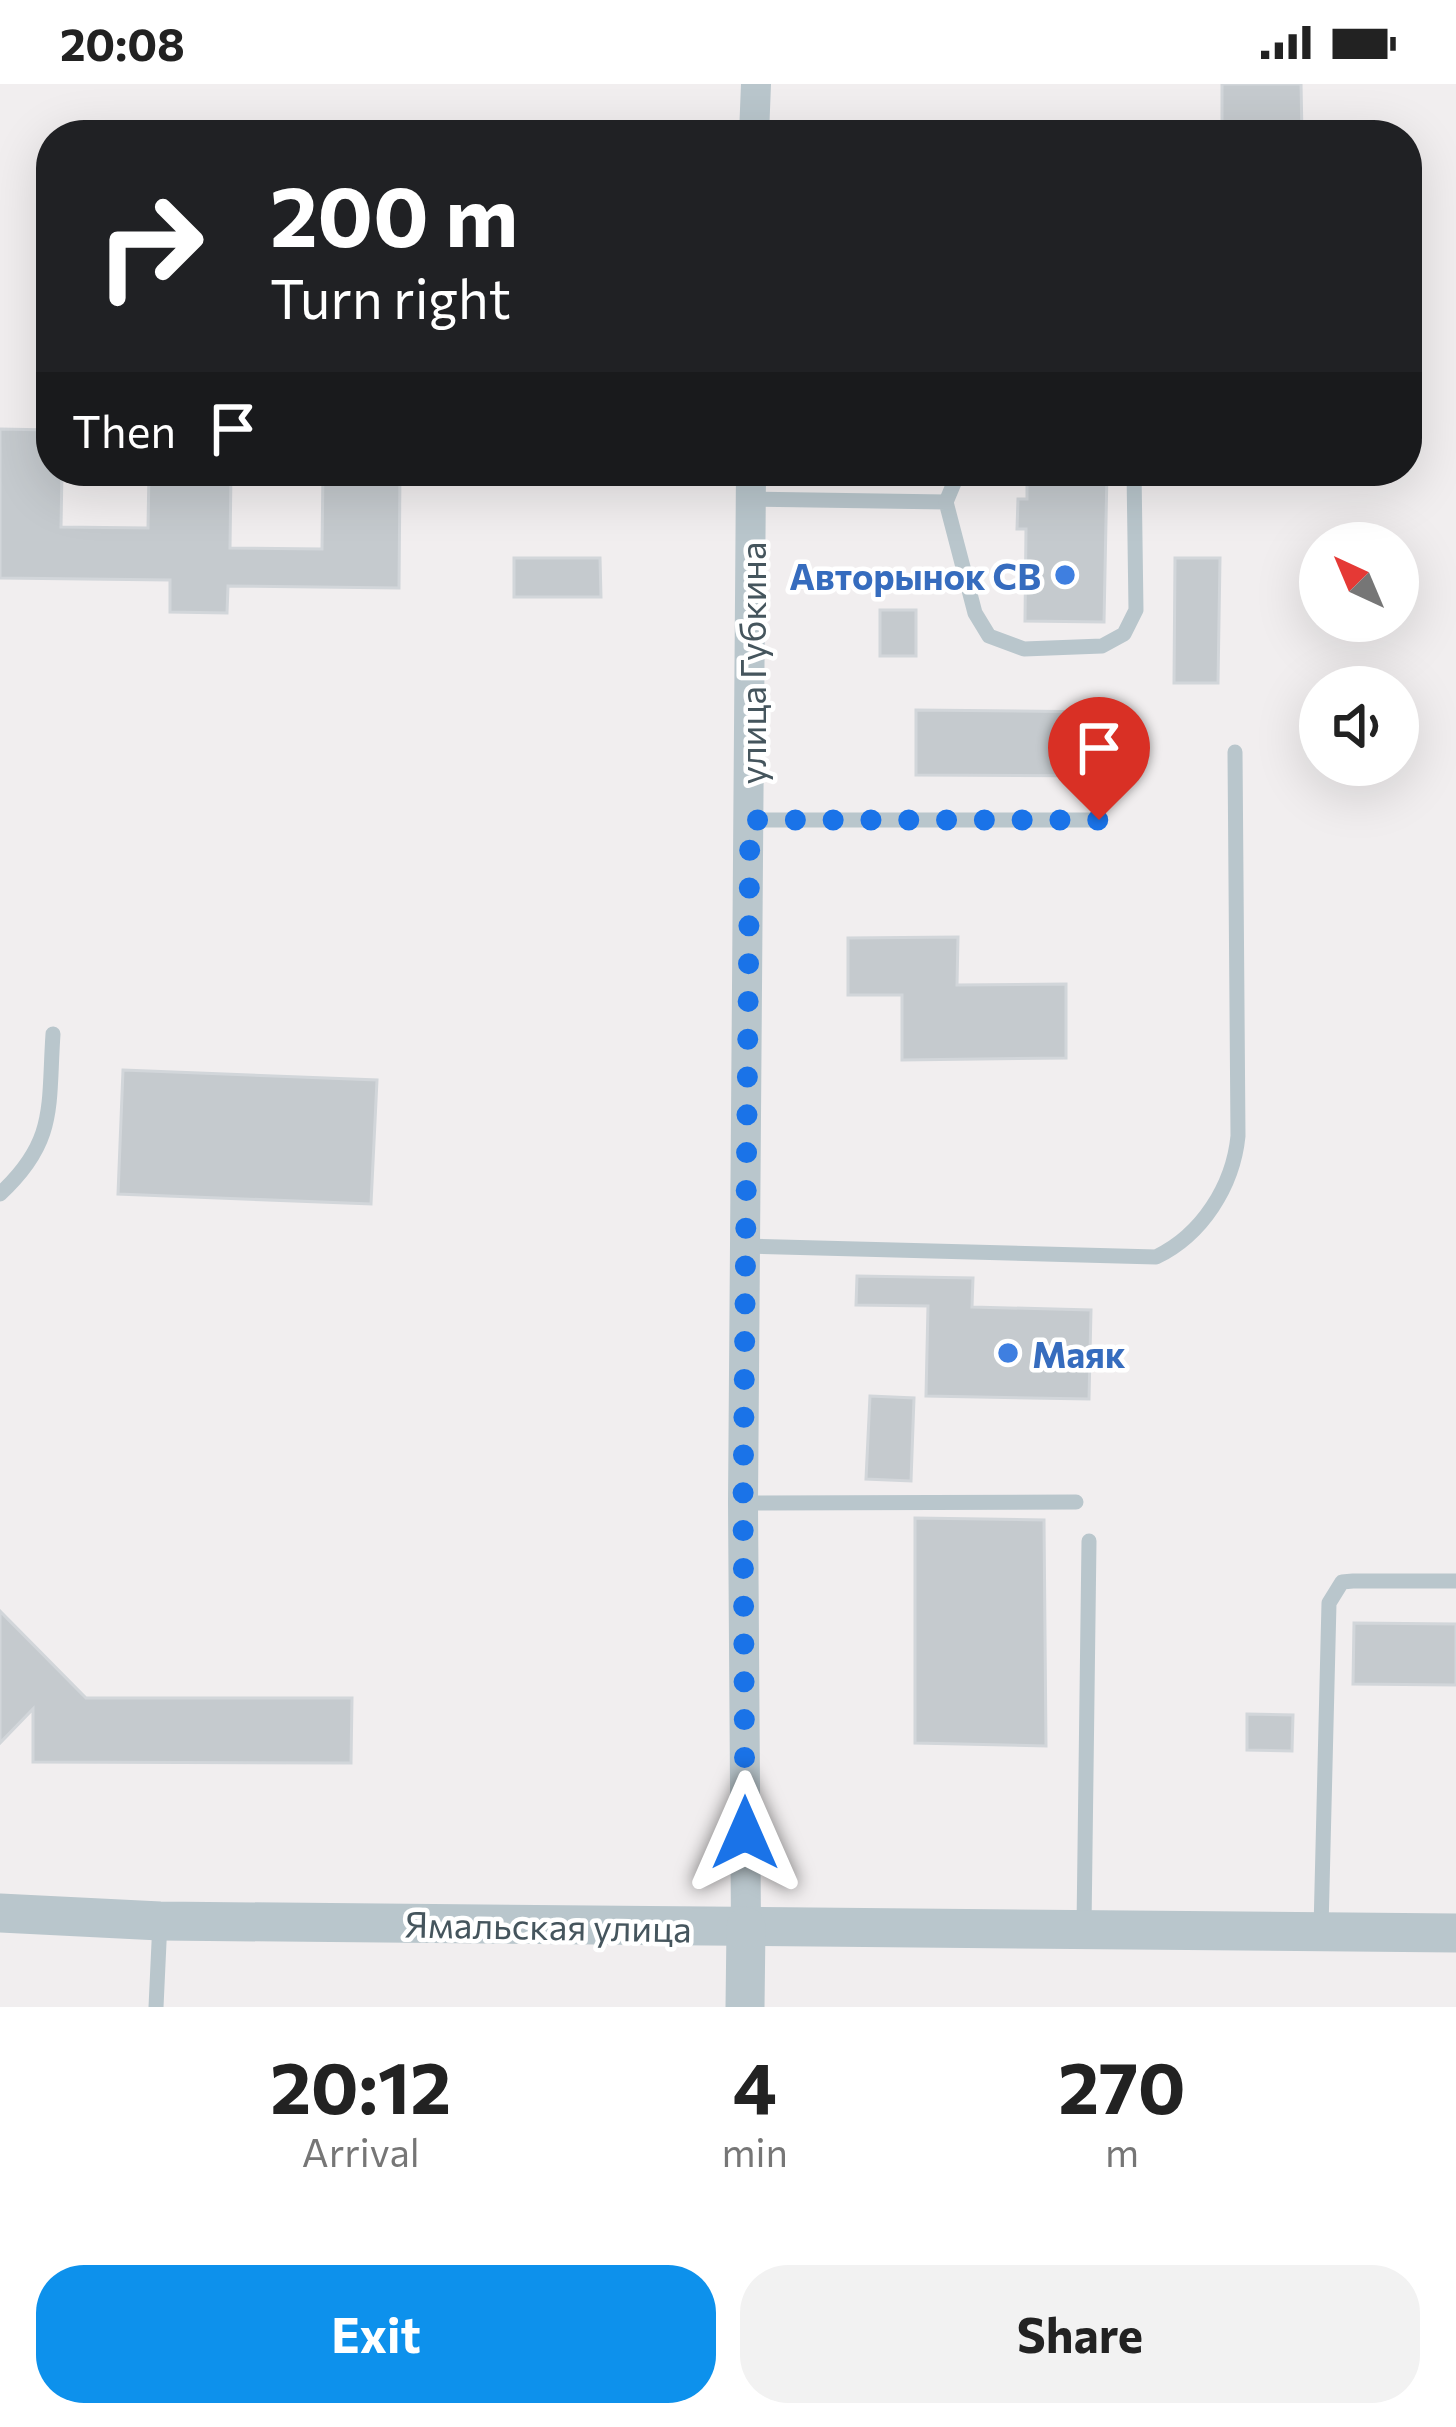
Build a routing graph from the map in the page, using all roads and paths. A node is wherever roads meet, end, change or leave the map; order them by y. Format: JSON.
{"nodes":[{"id":1,"x":756,"y":84,"type":"edge"},
{"id":2,"x":755,"y":120,"type":"edge"},
{"id":3,"x":751,"y":486,"type":"edge"},
{"id":4,"x":762,"y":486,"type":"edge"},
{"id":5,"x":953,"y":486,"type":"edge"},
{"id":6,"x":1134,"y":486,"type":"edge"},
{"id":7,"x":946,"y":502,"type":"junction"},
{"id":8,"x":1235,"y":752,"type":"dead end"},
{"id":9,"x":750,"y":820,"type":"junction"},
{"id":10,"x":1099,"y":820,"type":"dead end"},
{"id":11,"x":53,"y":1034,"type":"dead end"},
{"id":12,"x":0,"y":1195,"type":"edge"},
{"id":13,"x":746,"y":1246,"type":"junction"},
{"id":14,"x":1076,"y":1502,"type":"dead end"},
{"id":15,"x":743,"y":1503,"type":"junction"},
{"id":16,"x":1089,"y":1541,"type":"dead end"},
{"id":17,"x":1456,"y":1581,"type":"edge"},
{"id":18,"x":0,"y":1913,"type":"edge"},
{"id":19,"x":160,"y":1921,"type":"junction"},
{"id":20,"x":746,"y":1927,"type":"junction"},
{"id":21,"x":1084,"y":1930,"type":"junction"},
{"id":22,"x":1321,"y":1931,"type":"junction"},
{"id":23,"x":1456,"y":1933,"type":"edge"},
{"id":24,"x":156,"y":2007,"type":"edge"},
{"id":25,"x":745,"y":2007,"type":"edge"}],
"edges":[{"from":1,"to":2,"type":"street"},
{"from":3,"to":9,"type":"street","name":"улица Губкина"},
{"from":4,"to":7,"type":"lane"},
{"from":5,"to":7,"type":"lane"},
{"from":6,"to":7,"type":"lane"},
{"from":8,"to":13,"type":"lane"},
{"from":9,"to":10,"type":"lane"},
{"from":9,"to":13,"type":"street","name":"улица Губкина"},
{"from":11,"to":12,"type":"lane"},
{"from":13,"to":15,"type":"street","name":"улица Губкина"},
{"from":14,"to":15,"type":"lane"},
{"from":15,"to":20,"type":"street","name":"улица Губкина"},
{"from":16,"to":21,"type":"lane"},
{"from":17,"to":22,"type":"lane"},
{"from":18,"to":19,"type":"street","name":"Ямальская улица"},
{"from":19,"to":20,"type":"street","name":"Ямальская улица"},
{"from":19,"to":24,"type":"lane"},
{"from":20,"to":21,"type":"street","name":"Ямальская улица"},
{"from":20,"to":25,"type":"street","name":"улица Губкина"},
{"from":21,"to":22,"type":"street","name":"Ямальская улица"},
{"from":22,"to":23,"type":"street","name":"Ямальская улица"}]}
